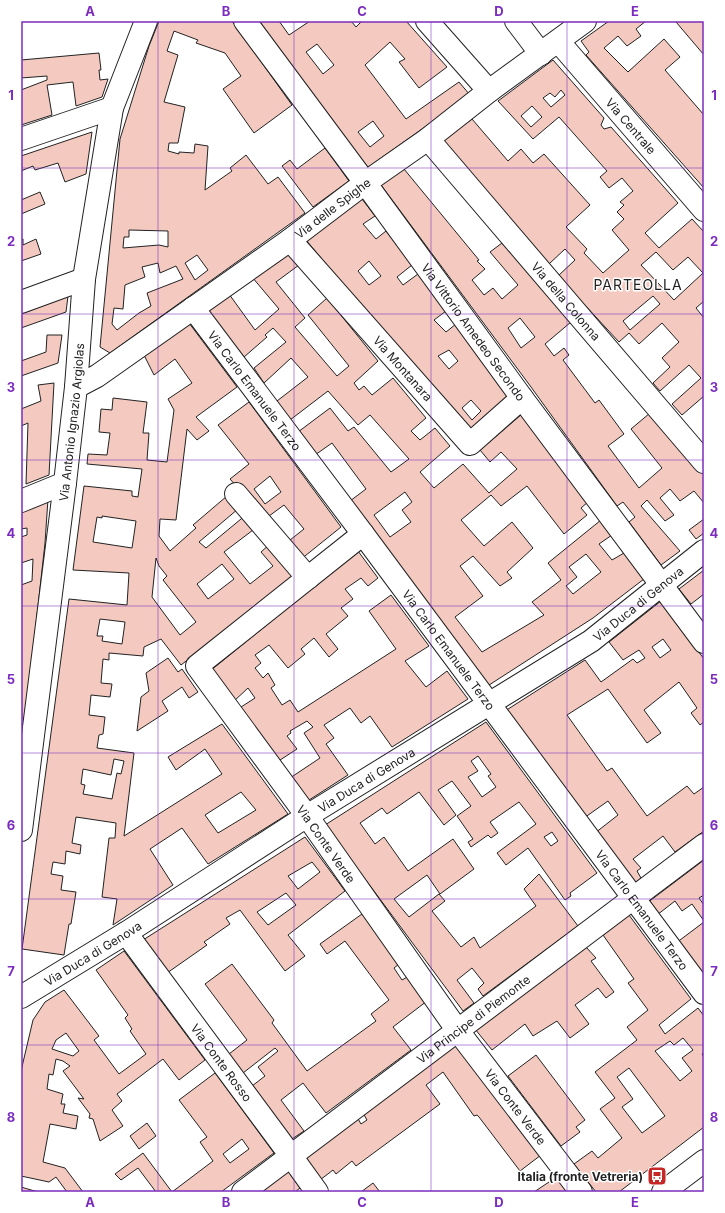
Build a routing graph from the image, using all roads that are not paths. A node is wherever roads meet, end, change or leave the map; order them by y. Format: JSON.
{"nodes":[{"id":1,"x":146,"y":21,"type":"edge"},
{"id":2,"x":245,"y":21,"type":"edge"},
{"id":3,"x":427,"y":21,"type":"edge"},
{"id":4,"x":516,"y":21,"type":"edge"},
{"id":5,"x":585,"y":21,"type":"edge"},
{"id":6,"x":558,"y":41,"type":"junction"},
{"id":7,"x":540,"y":54,"type":"junction"},
{"id":8,"x":488,"y":91,"type":"junction"},
{"id":9,"x":112,"y":108,"type":"junction"},
{"id":10,"x":21,"y":139,"type":"edge"},
{"id":11,"x":428,"y":139,"type":"junction"},
{"id":12,"x":365,"y":183,"type":"junction"},
{"id":13,"x":704,"y":210,"type":"edge"},
{"id":14,"x":290,"y":240,"type":"junction"},
{"id":15,"x":84,"y":279,"type":"junction"},
{"id":16,"x":21,"y":302,"type":"edge"},
{"id":17,"x":192,"y":308,"type":"junction"},
{"id":18,"x":76,"y":387,"type":"junction"},
{"id":19,"x":522,"y":398,"type":"junction"},
{"id":20,"x":704,"y":462,"type":"edge"},
{"id":21,"x":65,"y":484,"type":"junction"},
{"id":22,"x":236,"y":494,"type":"dead end"},
{"id":23,"x":21,"y":501,"type":"edge"},
{"id":24,"x":363,"y":534,"type":"junction"},
{"id":25,"x":704,"y":551,"type":"edge"},
{"id":26,"x":308,"y":578,"type":"junction"},
{"id":27,"x":662,"y":585,"type":"junction"},
{"id":28,"x":704,"y":642,"type":"edge"},
{"id":29,"x":488,"y":704,"type":"junction"},
{"id":30,"x":24,"y":791,"type":"edge"},
{"id":31,"x":307,"y":816,"type":"junction"},
{"id":32,"x":21,"y":830,"type":"edge"},
{"id":33,"x":704,"y":846,"type":"edge"},
{"id":34,"x":634,"y":898,"type":"junction"},
{"id":35,"x":126,"y":933,"type":"junction"},
{"id":36,"x":704,"y":993,"type":"edge"},
{"id":37,"x":21,"y":997,"type":"edge"},
{"id":38,"x":458,"y":1031,"type":"junction"},
{"id":39,"x":291,"y":1156,"type":"junction"},
{"id":40,"x":704,"y":1161,"type":"edge"},
{"id":41,"x":243,"y":1192,"type":"edge"},
{"id":42,"x":317,"y":1192,"type":"edge"},
{"id":43,"x":581,"y":1192,"type":"edge"},
{"id":44,"x":663,"y":1192,"type":"edge"}],
"edges":[{"from":1,"to":9,"type":"street","name":"Via Antonio Ignazio Argiolas"},
{"from":2,"to":12,"type":"street","name":"Via Vittorio Amedeo Secondo"},
{"from":3,"to":8,"type":"street"},
{"from":4,"to":7,"type":"street"},
{"from":5,"to":6,"type":"street","name":"Via delle Spighe"},
{"from":6,"to":7,"type":"street","name":"Via delle Spighe"},
{"from":6,"to":13,"type":"street","name":"Via Centrale"},
{"from":7,"to":8,"type":"street","name":"Via delle Spighe"},
{"from":8,"to":11,"type":"street","name":"Via delle Spighe"},
{"from":9,"to":10,"type":"street"},
{"from":9,"to":15,"type":"street","name":"Via Antonio Ignazio Argiolas"},
{"from":11,"to":12,"type":"street","name":"Via delle Spighe"},
{"from":11,"to":20,"type":"street","name":"Via della Colonna"},
{"from":12,"to":14,"type":"street","name":"Via delle Spighe"},
{"from":12,"to":19,"type":"street","name":"Via Vittorio Amedeo Secondo"},
{"from":14,"to":17,"type":"street","name":"Via delle Spighe"},
{"from":14,"to":19,"type":"street","name":"Via Montanara"},
{"from":15,"to":16,"type":"street"},
{"from":15,"to":18,"type":"street","name":"Via Antonio Ignazio Argiolas"},
{"from":17,"to":18,"type":"street","name":"Via delle Spighe"},
{"from":17,"to":24,"type":"street","name":"Via Carlo Emanuele Terzo"},
{"from":18,"to":21,"type":"street","name":"Via Antonio Ignazio Argiolas"},
{"from":19,"to":27,"type":"street","name":"Via Vittorio Amedeo Secondo"},
{"from":21,"to":23,"type":"street"},
{"from":21,"to":30,"type":"street","name":"Via Antonio Ignazio Argiolas"},
{"from":22,"to":26,"type":"street"},
{"from":24,"to":26,"type":"street","name":"Via Conte Verde"},
{"from":24,"to":29,"type":"street","name":"Via Carlo Emanuele Terzo"},
{"from":25,"to":27,"type":"street","name":"Via Duca di Genova"},
{"from":26,"to":31,"type":"street","name":"Via Conte Verde"},
{"from":27,"to":28,"type":"street","name":"Via Vittorio Amedeo Secondo"},
{"from":27,"to":29,"type":"street","name":"Via Duca di Genova"},
{"from":29,"to":31,"type":"street","name":"Via Duca di Genova"},
{"from":29,"to":34,"type":"street","name":"Via Carlo Emanuele Terzo"},
{"from":30,"to":32,"type":"street","name":"Via Antonio Ignazio Argiolas"},
{"from":31,"to":35,"type":"street","name":"Via Duca di Genova"},
{"from":31,"to":38,"type":"street","name":"Via Conte Verde"},
{"from":33,"to":34,"type":"street","name":"Via Principe di Piemonte"},
{"from":34,"to":36,"type":"street","name":"Via Carlo Emanuele Terzo"},
{"from":34,"to":38,"type":"street","name":"Via Principe di Piemonte"},
{"from":35,"to":37,"type":"street","name":"Via Duca di Genova"},
{"from":35,"to":39,"type":"street","name":"Via Conte Rosso"},
{"from":38,"to":39,"type":"street","name":"Via Principe di Piemonte"},
{"from":38,"to":43,"type":"street","name":"Via Conte Verde"},
{"from":39,"to":41,"type":"street","name":"Via Principe di Piemonte"},
{"from":39,"to":42,"type":"street","name":"Via Conte Rosso"},
{"from":40,"to":44,"type":"street"}]}
